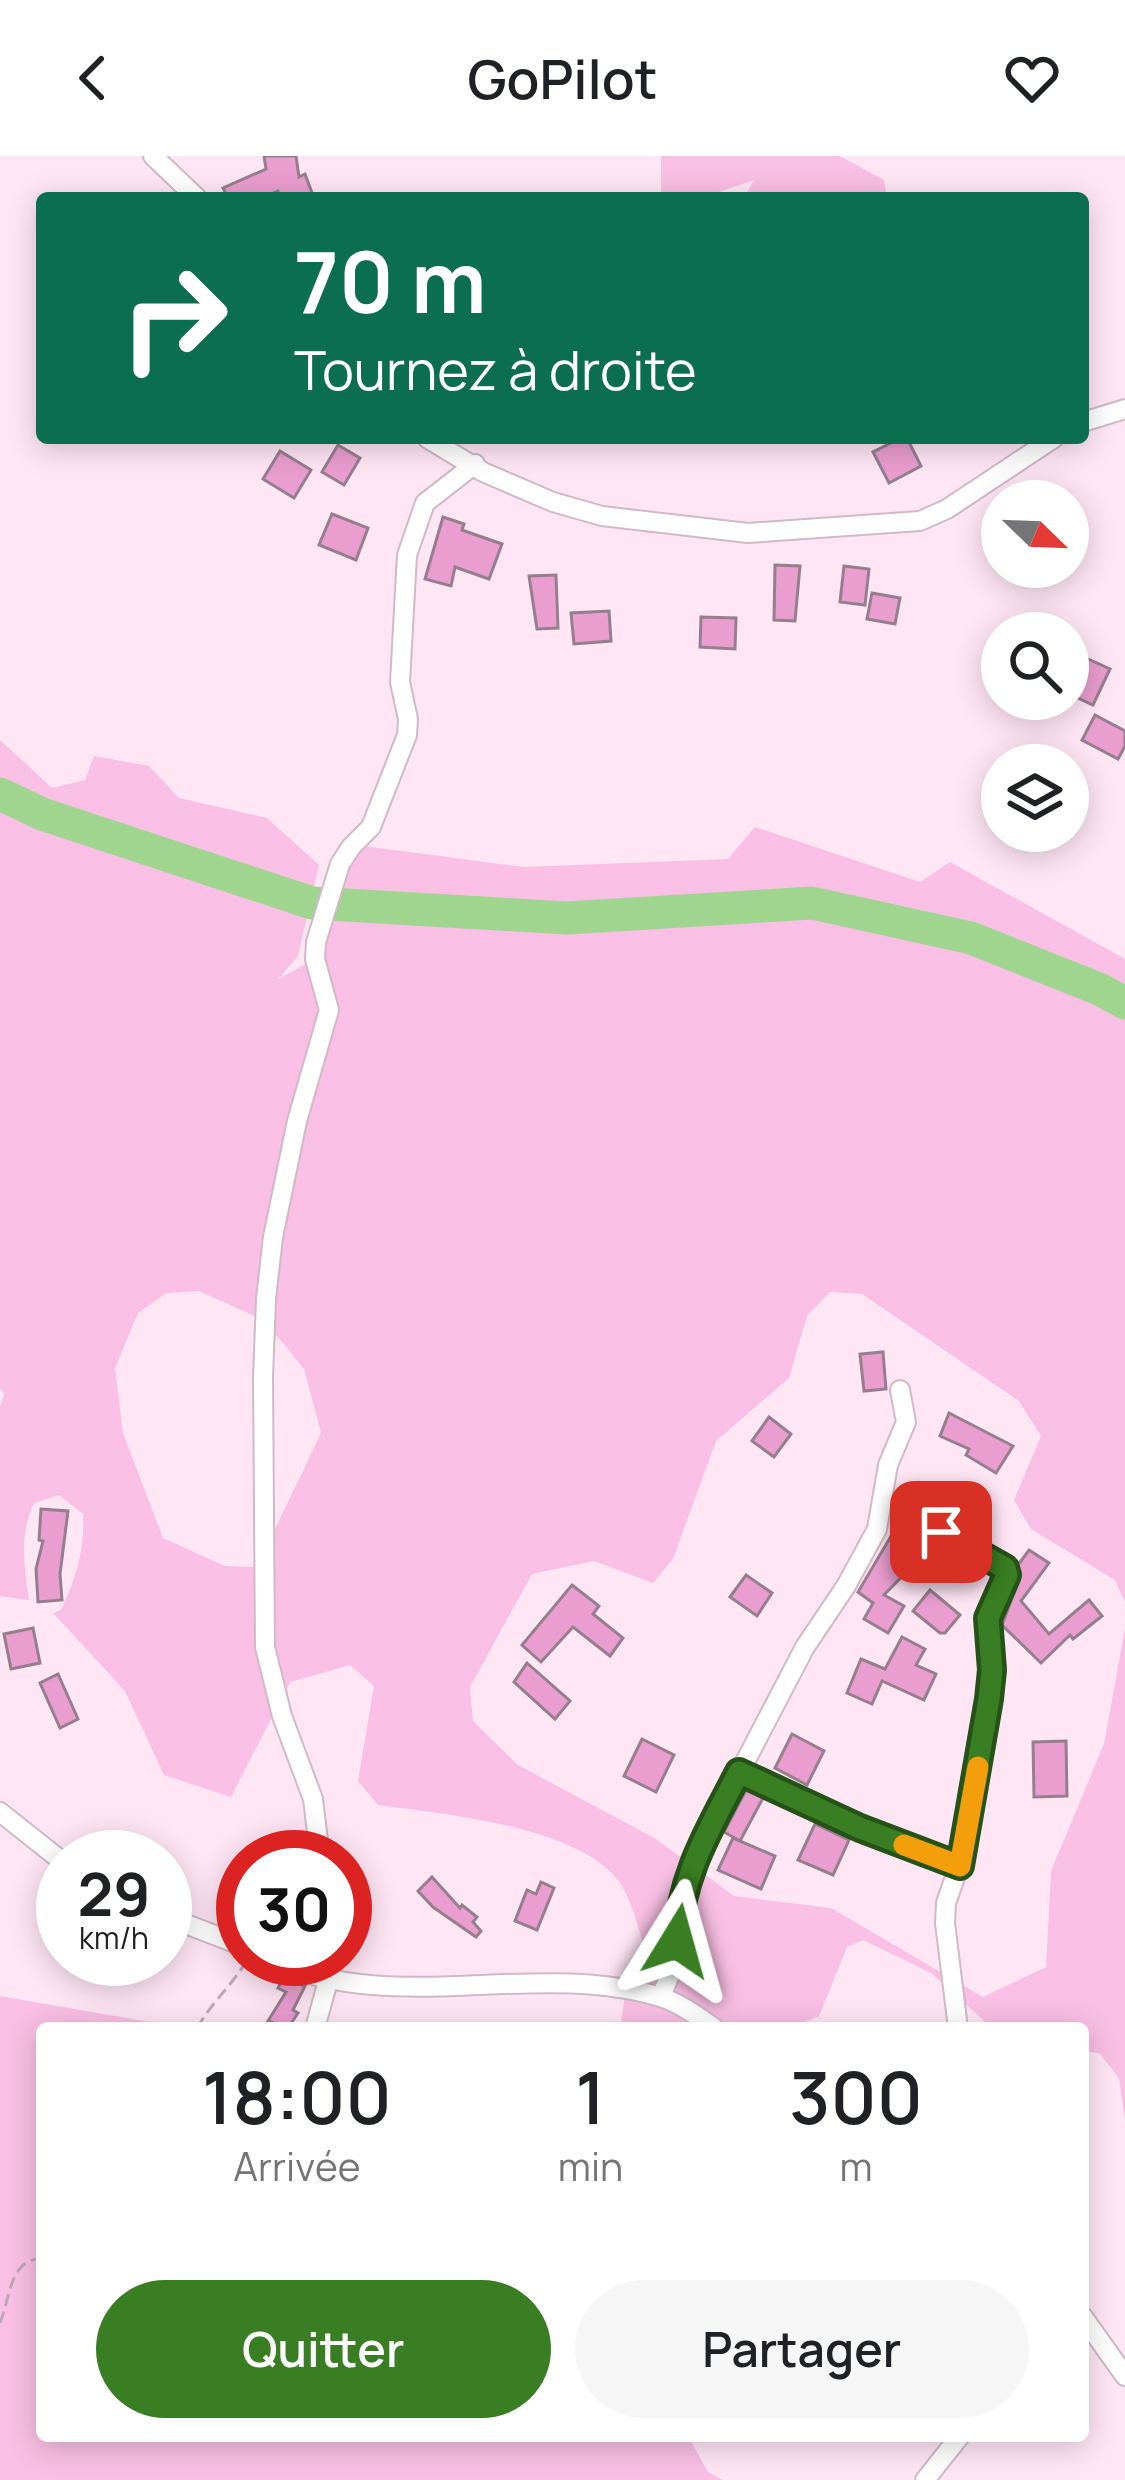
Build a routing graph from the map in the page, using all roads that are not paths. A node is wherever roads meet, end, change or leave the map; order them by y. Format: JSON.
{"nodes":[{"id":1,"x":153,"y":156,"type":"edge"},
{"id":2,"x":191,"y":192,"type":"edge"},
{"id":3,"x":1125,"y":409,"type":"edge"},
{"id":4,"x":1089,"y":420,"type":"edge"},
{"id":5,"x":438,"y":444,"type":"edge"},
{"id":6,"x":1045,"y":444,"type":"edge"},
{"id":7,"x":475,"y":464,"type":"junction"},
{"id":8,"x":900,"y":1390,"type":"dead end"},
{"id":9,"x":916,"y":1517,"type":"dead end"},
{"id":10,"x":739,"y":1772,"type":"junction"},
{"id":11,"x":0,"y":1812,"type":"edge"},
{"id":12,"x":317,"y":1830,"type":"edge"},
{"id":13,"x":36,"y":1841,"type":"edge"},
{"id":14,"x":960,"y":1866,"type":"junction"},
{"id":15,"x":372,"y":1981,"type":"edge"},
{"id":16,"x":327,"y":1986,"type":"edge"},
{"id":17,"x":661,"y":1996,"type":"junction"},
{"id":18,"x":317,"y":2022,"type":"edge"},
{"id":19,"x":704,"y":2022,"type":"edge"},
{"id":20,"x":957,"y":2022,"type":"edge"},
{"id":21,"x":1089,"y":2330,"type":"edge"},
{"id":22,"x":1125,"y":2376,"type":"edge"},
{"id":23,"x":955,"y":2442,"type":"edge"},
{"id":24,"x":926,"y":2480,"type":"edge"}],
"edges":[{"from":1,"to":2,"type":"street"},
{"from":3,"to":4,"type":"street"},
{"from":5,"to":7,"type":"street"},
{"from":6,"to":7,"type":"street"},
{"from":7,"to":12,"type":"street"},
{"from":8,"to":10,"type":"street"},
{"from":9,"to":14,"type":"street"},
{"from":10,"to":14,"type":"street"},
{"from":10,"to":17,"type":"street"},
{"from":11,"to":13,"type":"street"},
{"from":14,"to":20,"type":"street"},
{"from":15,"to":17,"type":"street"},
{"from":16,"to":18,"type":"street"},
{"from":17,"to":19,"type":"street"},
{"from":21,"to":22,"type":"street"},
{"from":23,"to":24,"type":"street"}]}
